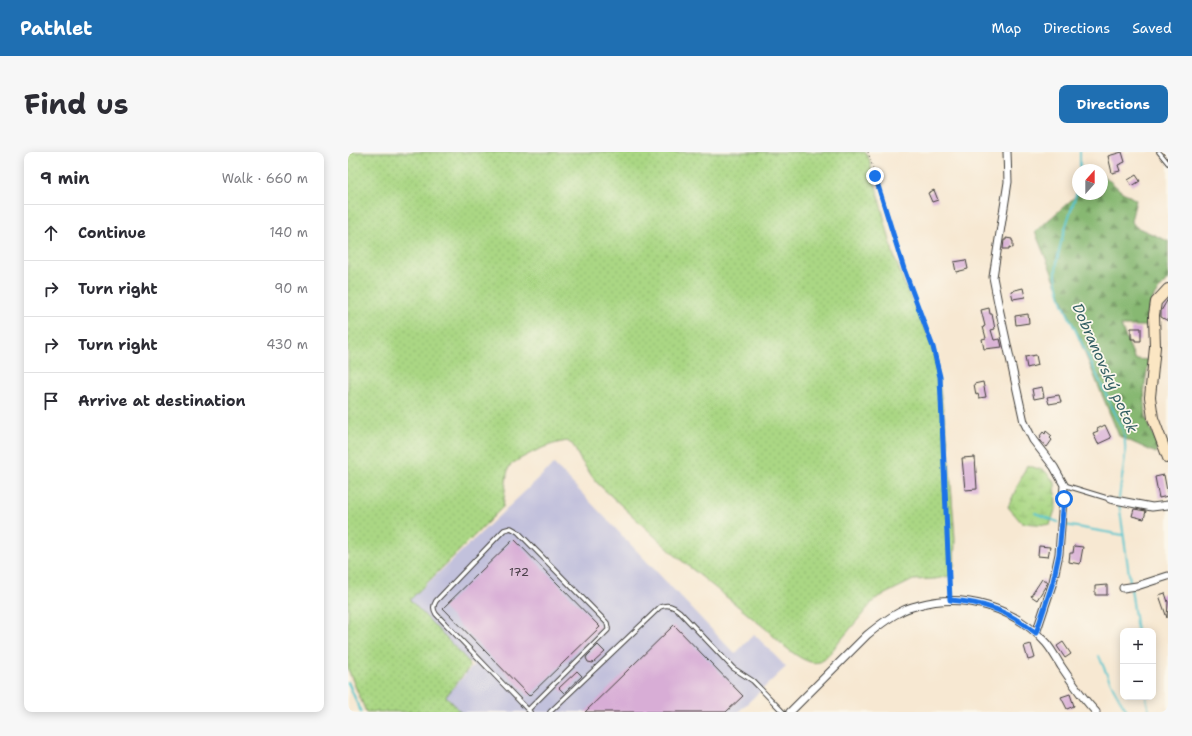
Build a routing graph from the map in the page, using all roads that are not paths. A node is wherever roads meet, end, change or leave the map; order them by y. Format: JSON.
{"nodes":[{"id":1,"x":1007,"y":152,"type":"edge"},
{"id":2,"x":1159,"y":152,"type":"edge"},
{"id":3,"x":1168,"y":163,"type":"edge"},
{"id":4,"x":1168,"y":289,"type":"edge"},
{"id":5,"x":1168,"y":458,"type":"edge"},
{"id":6,"x":1064,"y":485,"type":"junction"},
{"id":7,"x":1110,"y":499,"type":"joint"},
{"id":8,"x":1168,"y":505,"type":"edge"},
{"id":9,"x":1168,"y":576,"type":"edge"},
{"id":10,"x":1123,"y":588,"type":"dead end"},
{"id":11,"x":1036,"y":633,"type":"junction"},
{"id":12,"x":529,"y":711,"type":"edge"},
{"id":13,"x":550,"y":712,"type":"edge"},
{"id":14,"x":783,"y":712,"type":"edge"},
{"id":15,"x":790,"y":712,"type":"edge"},
{"id":16,"x":1096,"y":712,"type":"edge"}],
"edges":[{"from":1,"to":6,"type":"street"},
{"from":2,"to":3,"type":"lane"},
{"from":4,"to":5,"type":"street"},
{"from":6,"to":7,"type":"lane"},
{"from":6,"to":11,"type":"street"},
{"from":7,"to":8,"type":"street"},
{"from":9,"to":10,"type":"street"},
{"from":11,"to":15,"type":"street"},
{"from":11,"to":16,"type":"street"},
{"from":12,"to":12,"type":"lane"},
{"from":13,"to":14,"type":"lane"}]}
